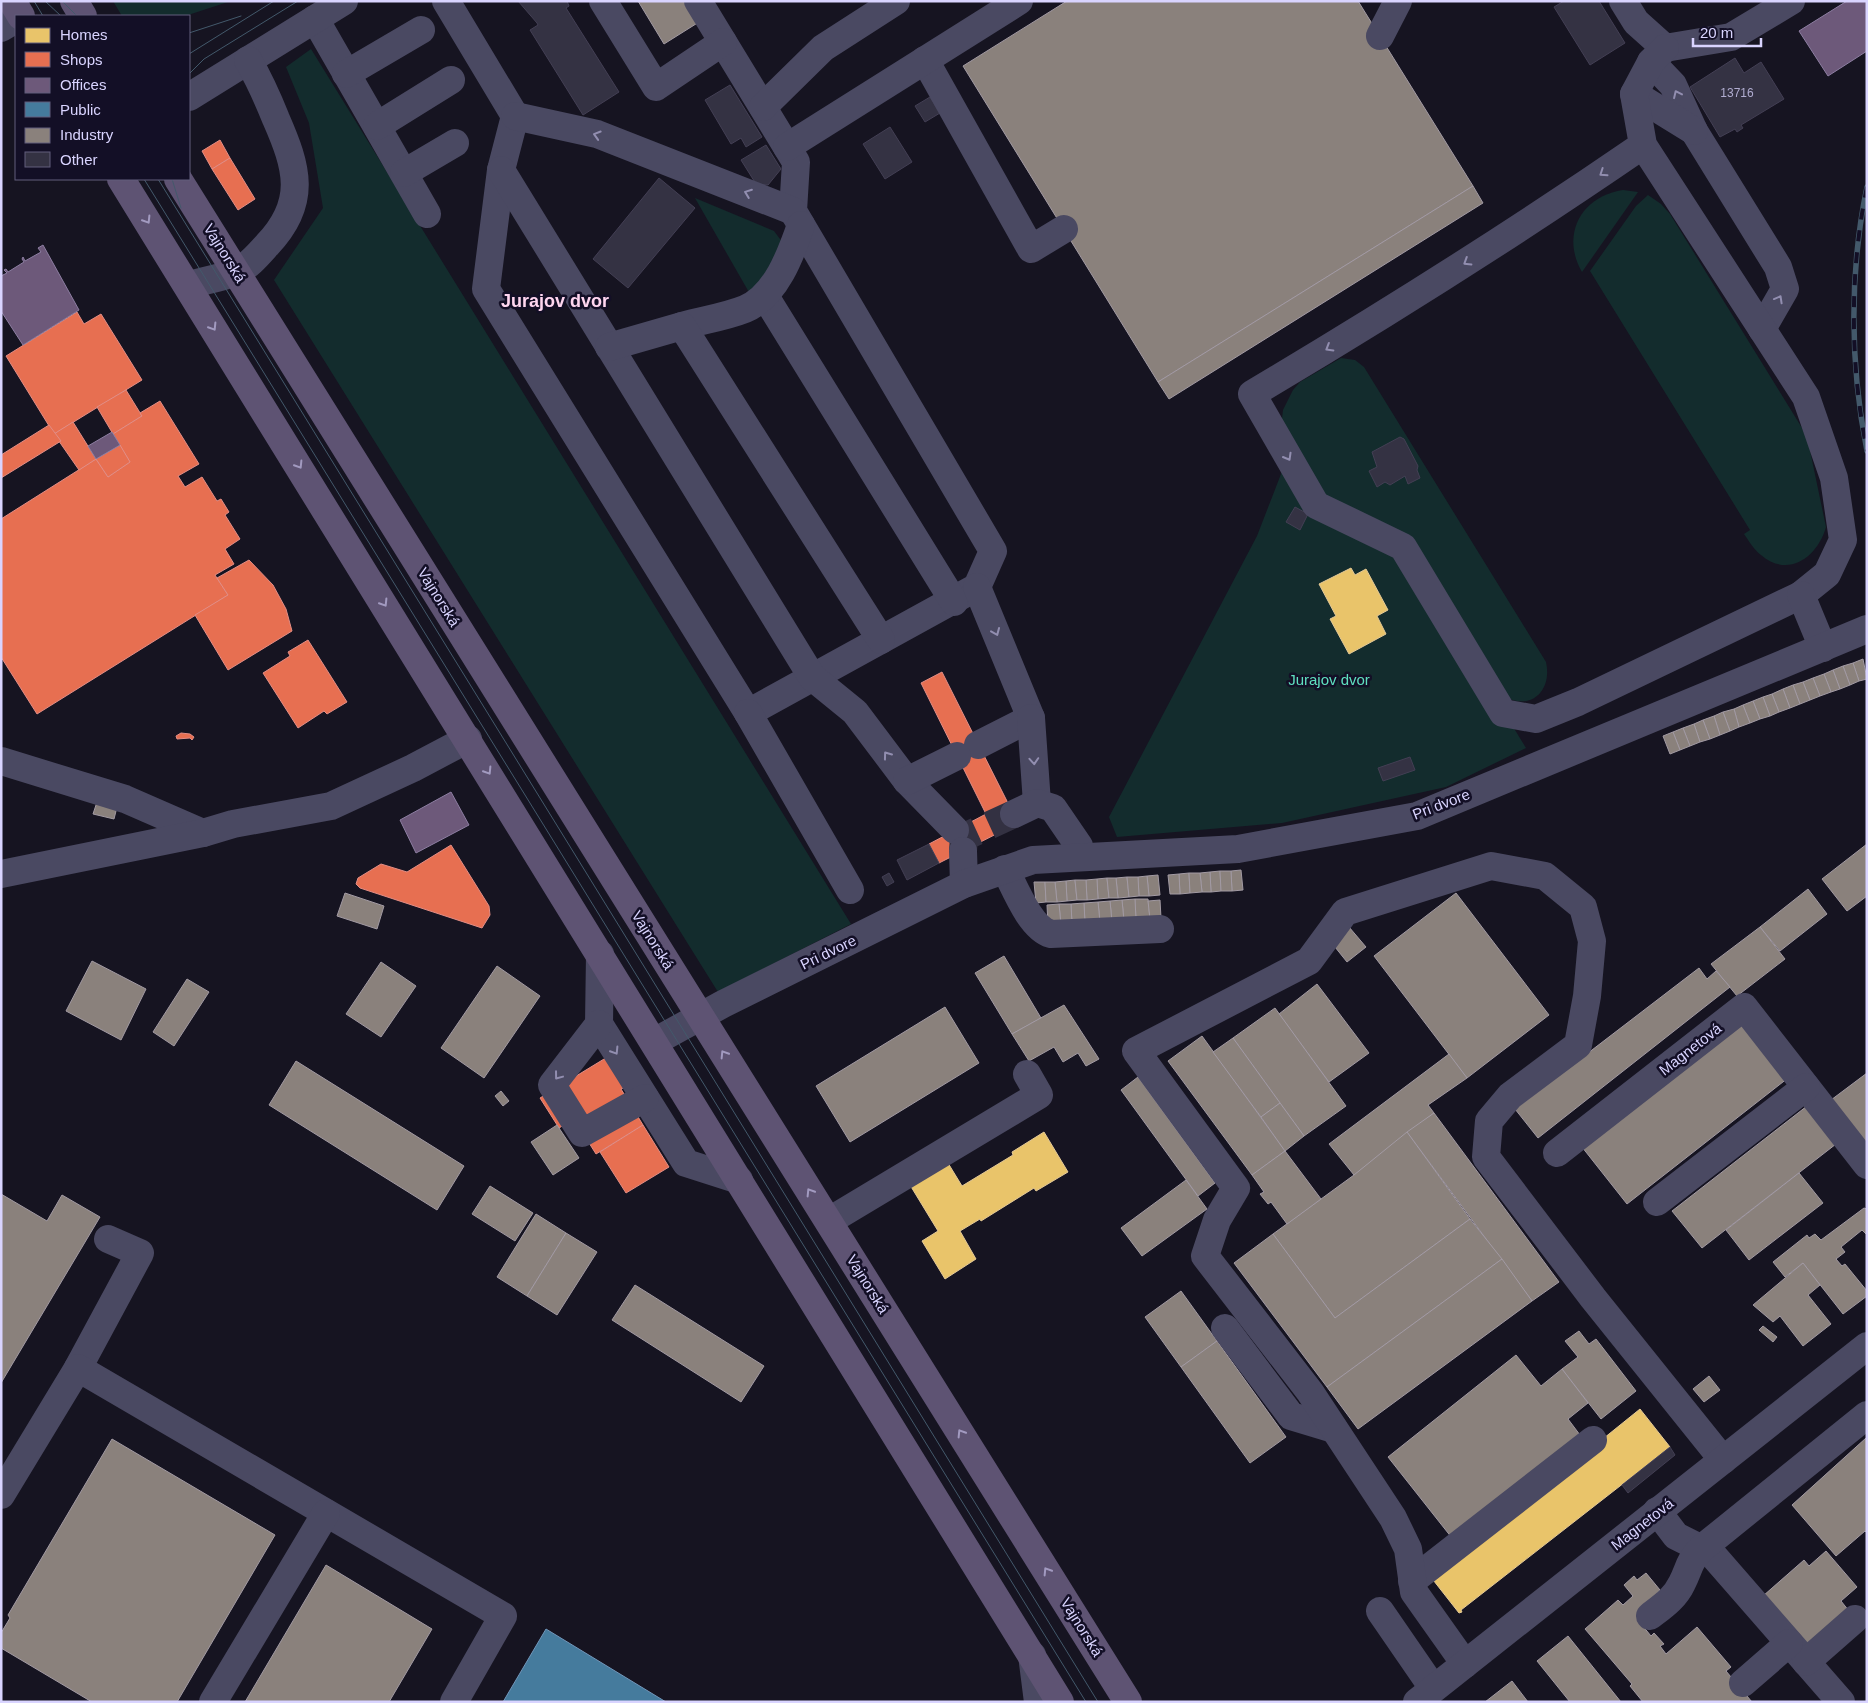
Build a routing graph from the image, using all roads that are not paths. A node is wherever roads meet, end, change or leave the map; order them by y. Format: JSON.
{"nodes":[{"id":1,"x":12,"y":1,"type":"edge"},
{"id":2,"x":74,"y":1,"type":"edge"},
{"id":3,"x":344,"y":1,"type":"edge"},
{"id":4,"x":446,"y":1,"type":"edge"},
{"id":5,"x":603,"y":1,"type":"edge"},
{"id":6,"x":698,"y":1,"type":"edge"},
{"id":7,"x":896,"y":1,"type":"edge"},
{"id":8,"x":1019,"y":1,"type":"edge"},
{"id":9,"x":1398,"y":1,"type":"edge"},
{"id":10,"x":1623,"y":1,"type":"edge"},
{"id":11,"x":1791,"y":1,"type":"edge"},
{"id":12,"x":20,"y":15,"type":"edge"},
{"id":13,"x":82,"y":15,"type":"edge"},
{"id":14,"x":315,"y":19,"type":"junction"},
{"id":15,"x":15,"y":20,"type":"edge"},
{"id":16,"x":1,"y":28,"type":"edge"},
{"id":17,"x":421,"y":30,"type":"dead end"},
{"id":18,"x":1380,"y":36,"type":"dead end"},
{"id":19,"x":723,"y":42,"type":"junction"},
{"id":20,"x":1658,"y":55,"type":"junction"},
{"id":21,"x":248,"y":60,"type":"junction"},
{"id":22,"x":925,"y":60,"type":"junction"},
{"id":23,"x":346,"y":74,"type":"junction"},
{"id":24,"x":451,"y":80,"type":"dead end"},
{"id":25,"x":1634,"y":94,"type":"junction"},
{"id":26,"x":190,"y":96,"type":"edge"},
{"id":27,"x":763,"y":107,"type":"junction"},
{"id":28,"x":515,"y":116,"type":"junction"},
{"id":29,"x":376,"y":126,"type":"junction"},
{"id":30,"x":1694,"y":131,"type":"junction"},
{"id":31,"x":455,"y":143,"type":"dead end"},
{"id":32,"x":1643,"y":146,"type":"junction"},
{"id":33,"x":788,"y":147,"type":"junction"},
{"id":34,"x":501,"y":170,"type":"junction"},
{"id":35,"x":404,"y":173,"type":"junction"},
{"id":36,"x":122,"y":180,"type":"edge"},
{"id":37,"x":179,"y":180,"type":"edge"},
{"id":38,"x":427,"y":214,"type":"dead end"},
{"id":39,"x":798,"y":218,"type":"junction"},
{"id":40,"x":1064,"y":229,"type":"dead end"},
{"id":41,"x":237,"y":272,"type":"junction"},
{"id":42,"x":188,"y":285,"type":"junction"},
{"id":43,"x":765,"y":296,"type":"junction"},
{"id":44,"x":682,"y":326,"type":"junction"},
{"id":45,"x":1762,"y":329,"type":"junction"},
{"id":46,"x":610,"y":347,"type":"junction"},
{"id":47,"x":977,"y":588,"type":"junction"},
{"id":48,"x":954,"y":602,"type":"junction"},
{"id":49,"x":1806,"y":605,"type":"junction"},
{"id":50,"x":1867,"y":630,"type":"edge"},
{"id":51,"x":881,"y":640,"type":"junction"},
{"id":52,"x":1823,"y":648,"type":"junction"},
{"id":53,"x":812,"y":677,"type":"junction"},
{"id":54,"x":748,"y":713,"type":"junction"},
{"id":55,"x":1032,"y":718,"type":"junction"},
{"id":56,"x":468,"y":739,"type":"junction"},
{"id":57,"x":1,"y":761,"type":"edge"},
{"id":58,"x":907,"y":781,"type":"junction"},
{"id":59,"x":203,"y":833,"type":"junction"},
{"id":60,"x":1081,"y":857,"type":"junction"},
{"id":61,"x":1005,"y":869,"type":"junction"},
{"id":62,"x":1,"y":874,"type":"edge"},
{"id":63,"x":964,"y":884,"type":"junction"},
{"id":64,"x":850,"y":890,"type":"dead end"},
{"id":65,"x":1160,"y":929,"type":"dead end"},
{"id":66,"x":600,"y":954,"type":"junction"},
{"id":67,"x":701,"y":1016,"type":"junction"},
{"id":68,"x":599,"y":1024,"type":"junction"},
{"id":69,"x":654,"y":1042,"type":"junction"},
{"id":70,"x":1027,"y":1074,"type":"dead end"},
{"id":71,"x":1806,"y":1087,"type":"junction"},
{"id":72,"x":645,"y":1098,"type":"junction"},
{"id":73,"x":1557,"y":1153,"type":"dead end"},
{"id":74,"x":1867,"y":1164,"type":"edge"},
{"id":75,"x":739,"y":1180,"type":"junction"},
{"id":76,"x":1657,"y":1202,"type":"dead end"},
{"id":77,"x":829,"y":1221,"type":"junction"},
{"id":78,"x":108,"y":1239,"type":"dead end"},
{"id":79,"x":1225,"y":1328,"type":"dead end"},
{"id":80,"x":1867,"y":1346,"type":"edge"},
{"id":81,"x":78,"y":1368,"type":"junction"},
{"id":82,"x":1867,"y":1415,"type":"edge"},
{"id":83,"x":1334,"y":1429,"type":"junction"},
{"id":84,"x":1593,"y":1440,"type":"dead end"},
{"id":85,"x":1722,"y":1460,"type":"junction"},
{"id":86,"x":1,"y":1495,"type":"edge"},
{"id":87,"x":1657,"y":1511,"type":"junction"},
{"id":88,"x":326,"y":1514,"type":"junction"},
{"id":89,"x":1700,"y":1549,"type":"junction"},
{"id":90,"x":1412,"y":1581,"type":"junction"},
{"id":91,"x":1380,"y":1611,"type":"dead end"},
{"id":92,"x":1650,"y":1616,"type":"dead end"},
{"id":93,"x":1855,"y":1619,"type":"dead end"},
{"id":94,"x":1798,"y":1653,"type":"junction"},
{"id":95,"x":1032,"y":1655,"type":"junction"},
{"id":96,"x":1465,"y":1664,"type":"junction"},
{"id":97,"x":1743,"y":1683,"type":"dead end"},
{"id":98,"x":1425,"y":1695,"type":"edge"},
{"id":99,"x":213,"y":1702,"type":"edge"},
{"id":100,"x":454,"y":1702,"type":"edge"},
{"id":101,"x":1038,"y":1702,"type":"edge"},
{"id":102,"x":1060,"y":1702,"type":"edge"},
{"id":103,"x":1128,"y":1702,"type":"edge"},
{"id":104,"x":1841,"y":1702,"type":"edge"}],
"edges":[{"from":1,"to":12,"type":"main road"},
{"from":2,"to":13,"type":"main road"},
{"from":3,"to":14,"type":"street"},
{"from":4,"to":28,"type":"street"},
{"from":5,"to":19,"type":"street"},
{"from":6,"to":19,"type":"street"},
{"from":7,"to":27,"type":"street"},
{"from":8,"to":22,"type":"street"},
{"from":9,"to":18,"type":"street"},
{"from":10,"to":20,"type":"street"},
{"from":11,"to":20,"type":"street"},
{"from":14,"to":21,"type":"street"},
{"from":14,"to":23,"type":"street"},
{"from":15,"to":16,"type":"street"},
{"from":17,"to":23,"type":"street"},
{"from":19,"to":27,"type":"street"},
{"from":20,"to":25,"type":"street"},
{"from":30,"to":20,"type":"street","one_way":true},
{"from":21,"to":26,"type":"street"},
{"from":21,"to":41,"type":"street"},
{"from":22,"to":33,"type":"street"},
{"from":22,"to":40,"type":"street"},
{"from":23,"to":29,"type":"street"},
{"from":24,"to":29,"type":"street"},
{"from":25,"to":30,"type":"street"},
{"from":25,"to":32,"type":"street"},
{"from":27,"to":33,"type":"street"},
{"from":28,"to":34,"type":"street"},
{"from":39,"to":28,"type":"street","one_way":true},
{"from":29,"to":35,"type":"street"},
{"from":45,"to":30,"type":"street","one_way":true},
{"from":31,"to":35,"type":"street"},
{"from":32,"to":45,"type":"street"},
{"from":32,"to":49,"type":"street","one_way":true},
{"from":33,"to":39,"type":"street"},
{"from":34,"to":46,"type":"street"},
{"from":34,"to":54,"type":"street"},
{"from":35,"to":38,"type":"street"},
{"from":36,"to":42,"type":"main road","one_way":true},
{"from":37,"to":41,"type":"main road","name":"Vajnorská"},
{"from":39,"to":43,"type":"street"},
{"from":39,"to":47,"type":"street"},
{"from":41,"to":42,"type":"street"},
{"from":41,"to":67,"type":"main road","name":"Vajnorská"},
{"from":42,"to":56,"type":"main road","one_way":true},
{"from":43,"to":44,"type":"street"},
{"from":43,"to":48,"type":"street"},
{"from":44,"to":46,"type":"street"},
{"from":44,"to":51,"type":"street"},
{"from":45,"to":49,"type":"street"},
{"from":46,"to":53,"type":"street"},
{"from":47,"to":48,"type":"street"},
{"from":47,"to":55,"type":"street","one_way":true},
{"from":48,"to":51,"type":"street"},
{"from":49,"to":52,"type":"street"},
{"from":50,"to":52,"type":"street","name":"Pri dvore"},
{"from":51,"to":53,"type":"street"},
{"from":52,"to":60,"type":"street","name":"Pri dvore"},
{"from":53,"to":54,"type":"street"},
{"from":58,"to":53,"type":"street","one_way":true},
{"from":54,"to":64,"type":"street"},
{"from":55,"to":58,"type":"street"},
{"from":55,"to":60,"type":"street","one_way":true},
{"from":56,"to":59,"type":"street"},
{"from":56,"to":66,"type":"main road","one_way":true},
{"from":57,"to":59,"type":"street"},
{"from":58,"to":63,"type":"street"},
{"from":59,"to":62,"type":"street"},
{"from":60,"to":61,"type":"street","name":"Pri dvore"},
{"from":61,"to":63,"type":"street","name":"Pri dvore"},
{"from":61,"to":65,"type":"street"},
{"from":63,"to":67,"type":"street","name":"Pri dvore"},
{"from":66,"to":68,"type":"street"},
{"from":66,"to":69,"type":"main road"},
{"from":67,"to":69,"type":"street","name":"Pri dvore"},
{"from":77,"to":67,"type":"main road","name":"Vajnorská","one_way":true},
{"from":68,"to":72,"type":"street","one_way":true},
{"from":68,"to":72,"type":"street","one_way":true},
{"from":69,"to":75,"type":"main road"},
{"from":70,"to":77,"type":"street"},
{"from":71,"to":73,"type":"street","name":"Magnetová"},
{"from":71,"to":74,"type":"street","name":"Magnetová"},
{"from":71,"to":76,"type":"street"},
{"from":72,"to":75,"type":"street"},
{"from":75,"to":95,"type":"main road"},
{"from":103,"to":77,"type":"main road","name":"Vajnorská","one_way":true},
{"from":78,"to":81,"type":"street"},
{"from":79,"to":83,"type":"street"},
{"from":80,"to":85,"type":"street","name":"Magnetová"},
{"from":81,"to":86,"type":"street"},
{"from":81,"to":88,"type":"street"},
{"from":82,"to":89,"type":"street"},
{"from":83,"to":85,"type":"street"},
{"from":83,"to":90,"type":"street"},
{"from":84,"to":90,"type":"street"},
{"from":85,"to":87,"type":"street","name":"Magnetová"},
{"from":87,"to":89,"type":"street"},
{"from":87,"to":96,"type":"street","name":"Magnetová"},
{"from":88,"to":99,"type":"street"},
{"from":88,"to":100,"type":"street"},
{"from":89,"to":92,"type":"street"},
{"from":89,"to":94,"type":"street"},
{"from":90,"to":96,"type":"street"},
{"from":91,"to":98,"type":"street"},
{"from":93,"to":94,"type":"street"},
{"from":94,"to":97,"type":"street"},
{"from":94,"to":104,"type":"street"},
{"from":95,"to":101,"type":"street"},
{"from":95,"to":102,"type":"main road"},
{"from":96,"to":98,"type":"street","name":"Magnetová"}]}
